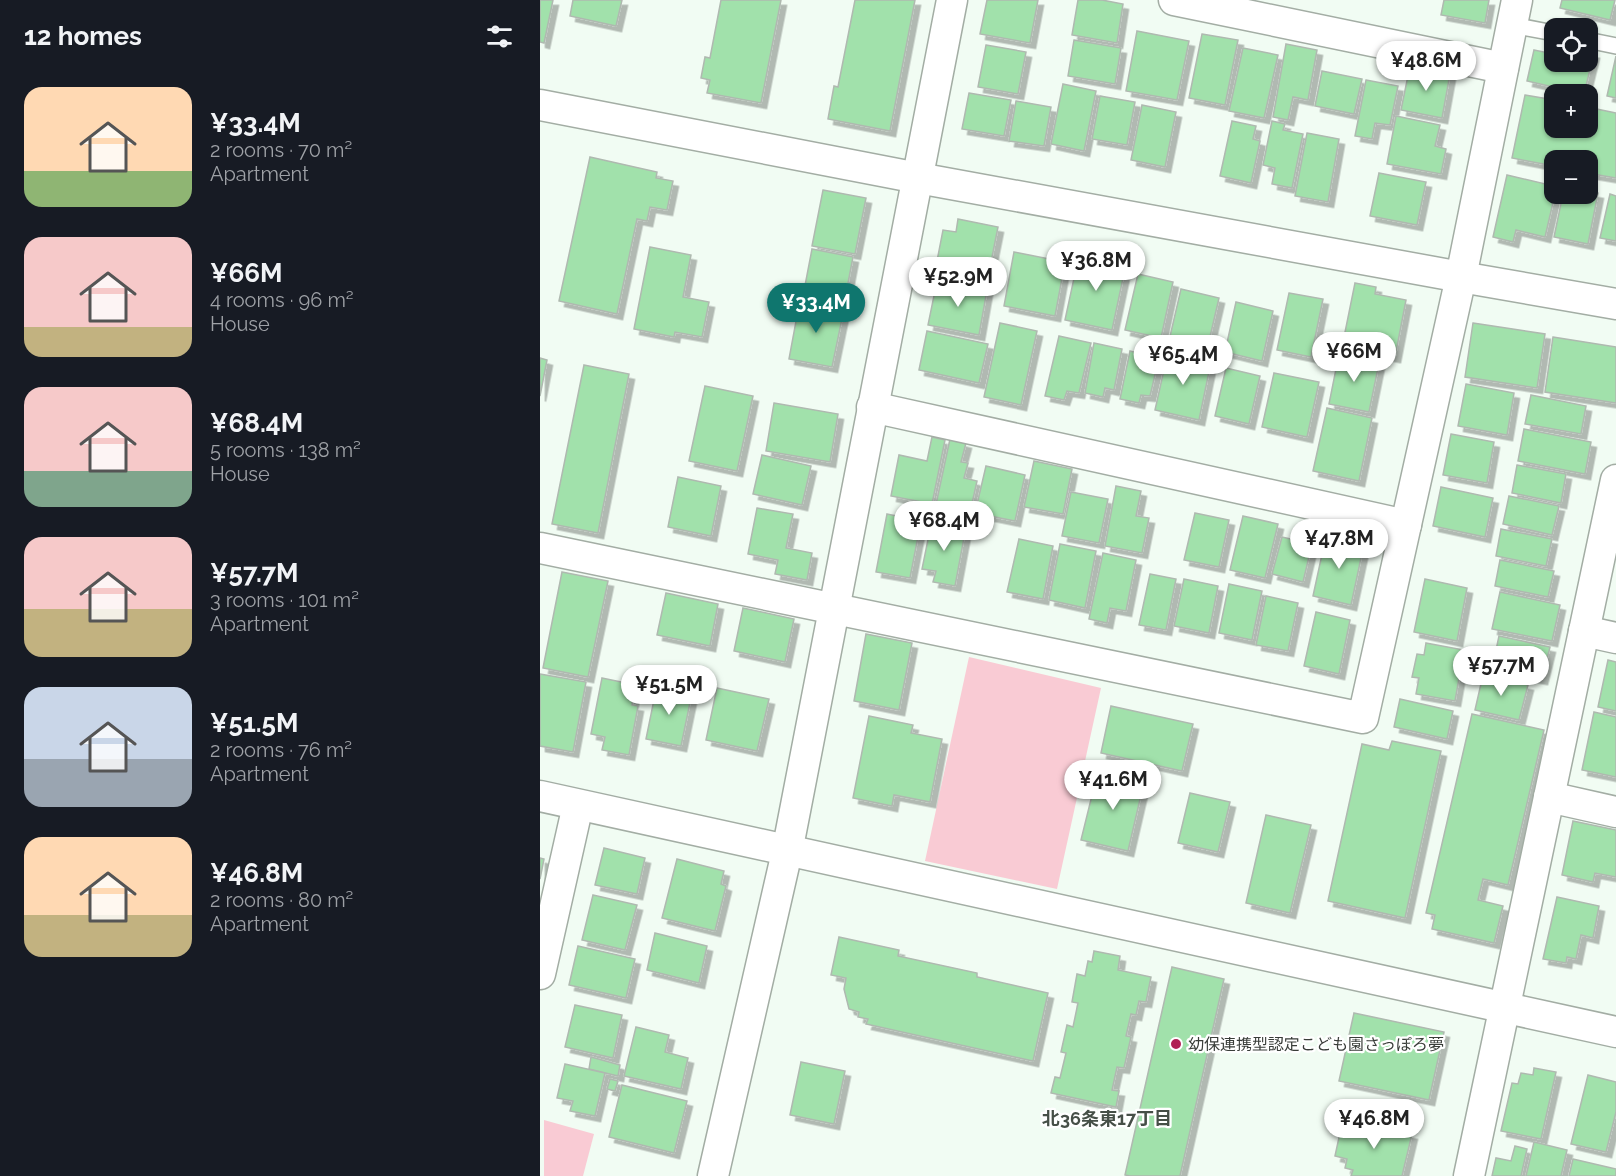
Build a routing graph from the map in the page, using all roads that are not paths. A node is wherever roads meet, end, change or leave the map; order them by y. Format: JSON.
{"nodes":[{"id":1,"x":952,"y":0,"type":"edge"},
{"id":2,"x":1174,"y":0,"type":"edge"},
{"id":3,"x":1515,"y":12,"type":"edge"},
{"id":4,"x":1544,"y":28,"type":"edge"},
{"id":5,"x":1598,"y":42,"type":"edge"},
{"id":6,"x":1616,"y":46,"type":"edge"},
{"id":7,"x":1503,"y":68,"type":"junction"},
{"id":8,"x":540,"y":105,"type":"edge"},
{"id":9,"x":918,"y":178,"type":"junction"},
{"id":10,"x":1461,"y":277,"type":"junction"},
{"id":11,"x":1616,"y":304,"type":"edge"},
{"id":12,"x":872,"y":407,"type":"junction"},
{"id":13,"x":1616,"y":480,"type":"edge"},
{"id":14,"x":1406,"y":525,"type":"junction"},
{"id":15,"x":540,"y":548,"type":"edge"},
{"id":16,"x":834,"y":608,"type":"junction"},
{"id":17,"x":1584,"y":631,"type":"junction"},
{"id":18,"x":1616,"y":638,"type":"edge"},
{"id":19,"x":540,"y":796,"type":"edge"},
{"id":20,"x":1549,"y":797,"type":"junction"},
{"id":21,"x":578,"y":805,"type":"junction"},
{"id":22,"x":1616,"y":812,"type":"edge"},
{"id":23,"x":787,"y":852,"type":"junction"},
{"id":24,"x":540,"y":974,"type":"edge"},
{"id":25,"x":1504,"y":1008,"type":"junction"},
{"id":26,"x":1616,"y":1032,"type":"edge"},
{"id":27,"x":713,"y":1176,"type":"edge"},
{"id":28,"x":1469,"y":1176,"type":"edge"}],
"edges":[{"from":1,"to":9,"type":"street"},
{"from":2,"to":7,"type":"street"},
{"from":3,"to":4,"type":"lane"},
{"from":3,"to":7,"type":"street"},
{"from":5,"to":6,"type":"lane"},
{"from":7,"to":10,"type":"street"},
{"from":8,"to":9,"type":"street"},
{"from":9,"to":10,"type":"street"},
{"from":9,"to":12,"type":"street"},
{"from":10,"to":11,"type":"street"},
{"from":10,"to":14,"type":"street"},
{"from":12,"to":14,"type":"street"},
{"from":12,"to":16,"type":"street"},
{"from":13,"to":17,"type":"street"},
{"from":14,"to":16,"type":"street"},
{"from":15,"to":16,"type":"street"},
{"from":16,"to":23,"type":"street"},
{"from":17,"to":18,"type":"street"},
{"from":17,"to":20,"type":"street"},
{"from":19,"to":21,"type":"street"},
{"from":20,"to":22,"type":"street"},
{"from":20,"to":25,"type":"street"},
{"from":21,"to":23,"type":"street"},
{"from":21,"to":24,"type":"street"},
{"from":23,"to":25,"type":"street"},
{"from":23,"to":27,"type":"street"},
{"from":25,"to":26,"type":"street"},
{"from":25,"to":28,"type":"street"}]}
